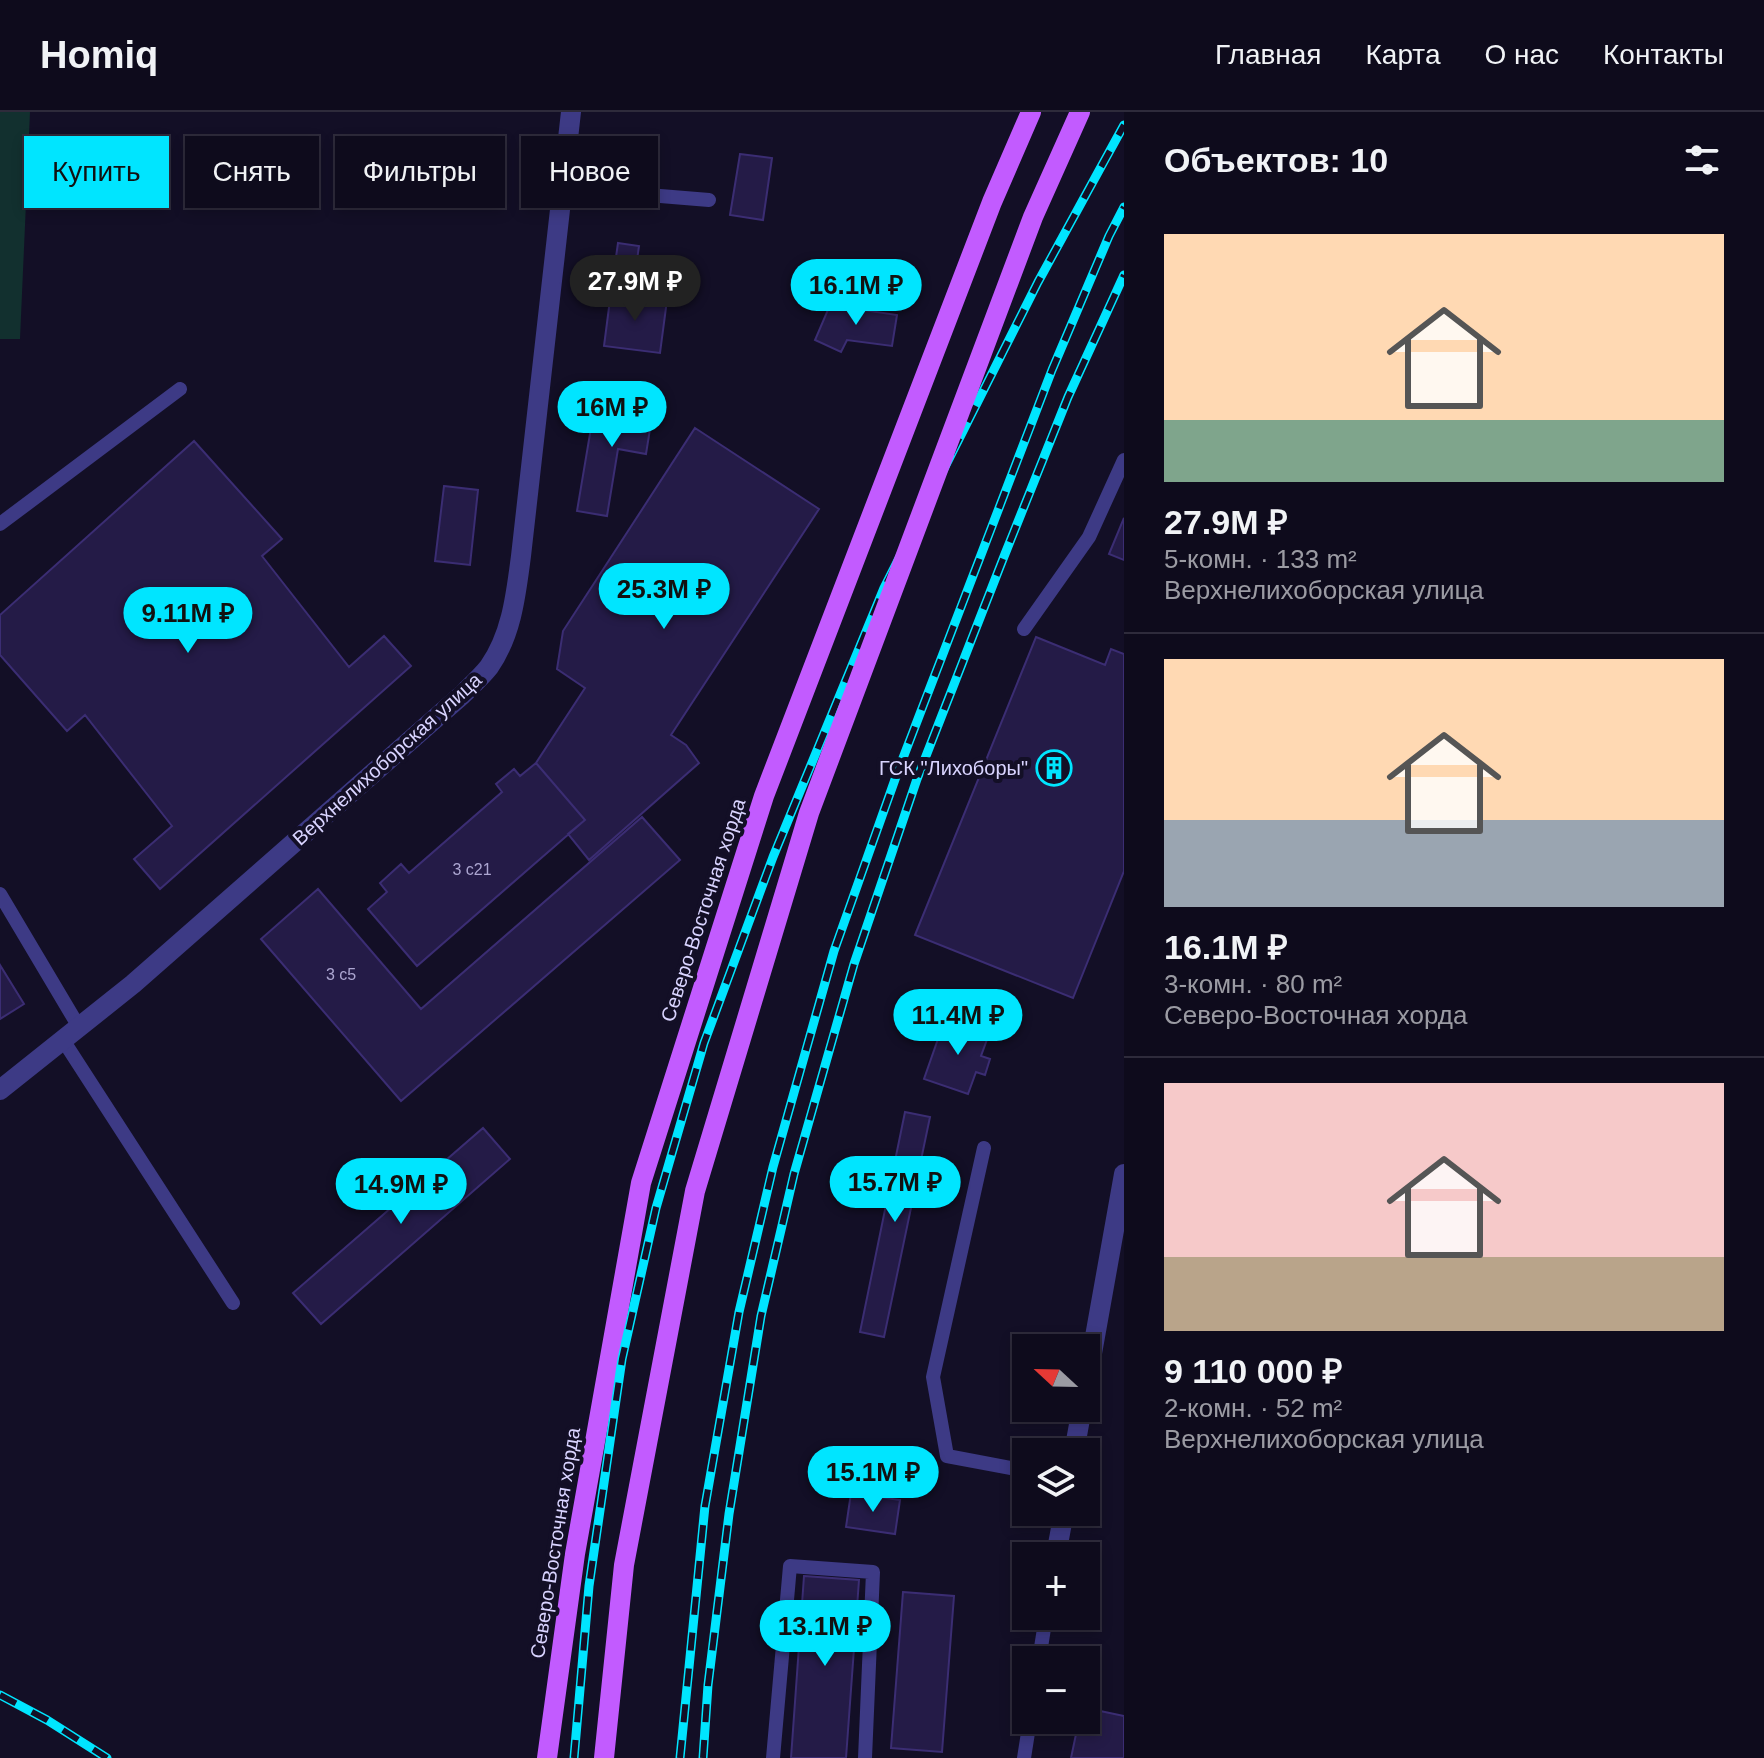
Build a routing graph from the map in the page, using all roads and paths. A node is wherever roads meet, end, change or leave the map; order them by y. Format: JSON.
{"nodes":[{"id":1,"x":571,"y":112,"type":"edge"},
{"id":2,"x":1031,"y":112,"type":"edge"},
{"id":3,"x":1080,"y":112,"type":"edge"},
{"id":4,"x":568,"y":136,"type":"edge"},
{"id":5,"x":658,"y":196,"type":"edge"},
{"id":6,"x":709,"y":200,"type":"dead end"},
{"id":7,"x":561,"y":208,"type":"edge"},
{"id":8,"x":180,"y":389,"type":"dead end"},
{"id":9,"x":1124,"y":460,"type":"edge"},
{"id":10,"x":0,"y":524,"type":"edge"},
{"id":11,"x":1024,"y":629,"type":"dead end"},
{"id":12,"x":0,"y":894,"type":"edge"},
{"id":13,"x":71,"y":1034,"type":"junction"},
{"id":14,"x":0,"y":1090,"type":"edge"},
{"id":15,"x":984,"y":1148,"type":"dead end"},
{"id":16,"x":1124,"y":1174,"type":"edge"},
{"id":17,"x":233,"y":1303,"type":"dead end"},
{"id":18,"x":1095,"y":1334,"type":"edge"},
{"id":19,"x":1012,"y":1468,"type":"edge"},
{"id":20,"x":1028,"y":1734,"type":"edge"},
{"id":21,"x":547,"y":1758,"type":"edge"},
{"id":22,"x":604,"y":1758,"type":"edge"},
{"id":23,"x":773,"y":1758,"type":"edge"},
{"id":24,"x":865,"y":1758,"type":"edge"},
{"id":25,"x":1024,"y":1758,"type":"edge"}],
"edges":[{"from":1,"to":4,"type":"street","name":"Верхнелихоборская улица"},
{"from":2,"to":21,"type":"main road","name":"Северо-Восточная хорда"},
{"from":3,"to":22,"type":"main road","bridge":true},
{"from":5,"to":6,"type":"lane"},
{"from":7,"to":13,"type":"street","name":"Верхнелихоборская улица"},
{"from":8,"to":10,"type":"lane"},
{"from":9,"to":11,"type":"lane"},
{"from":12,"to":13,"type":"lane"},
{"from":13,"to":14,"type":"street","name":"Верхнелихоборская улица"},
{"from":13,"to":17,"type":"lane"},
{"from":15,"to":19,"type":"lane"},
{"from":16,"to":18,"type":"street"},
{"from":20,"to":25,"type":"lane"},
{"from":23,"to":24,"type":"lane"}]}
